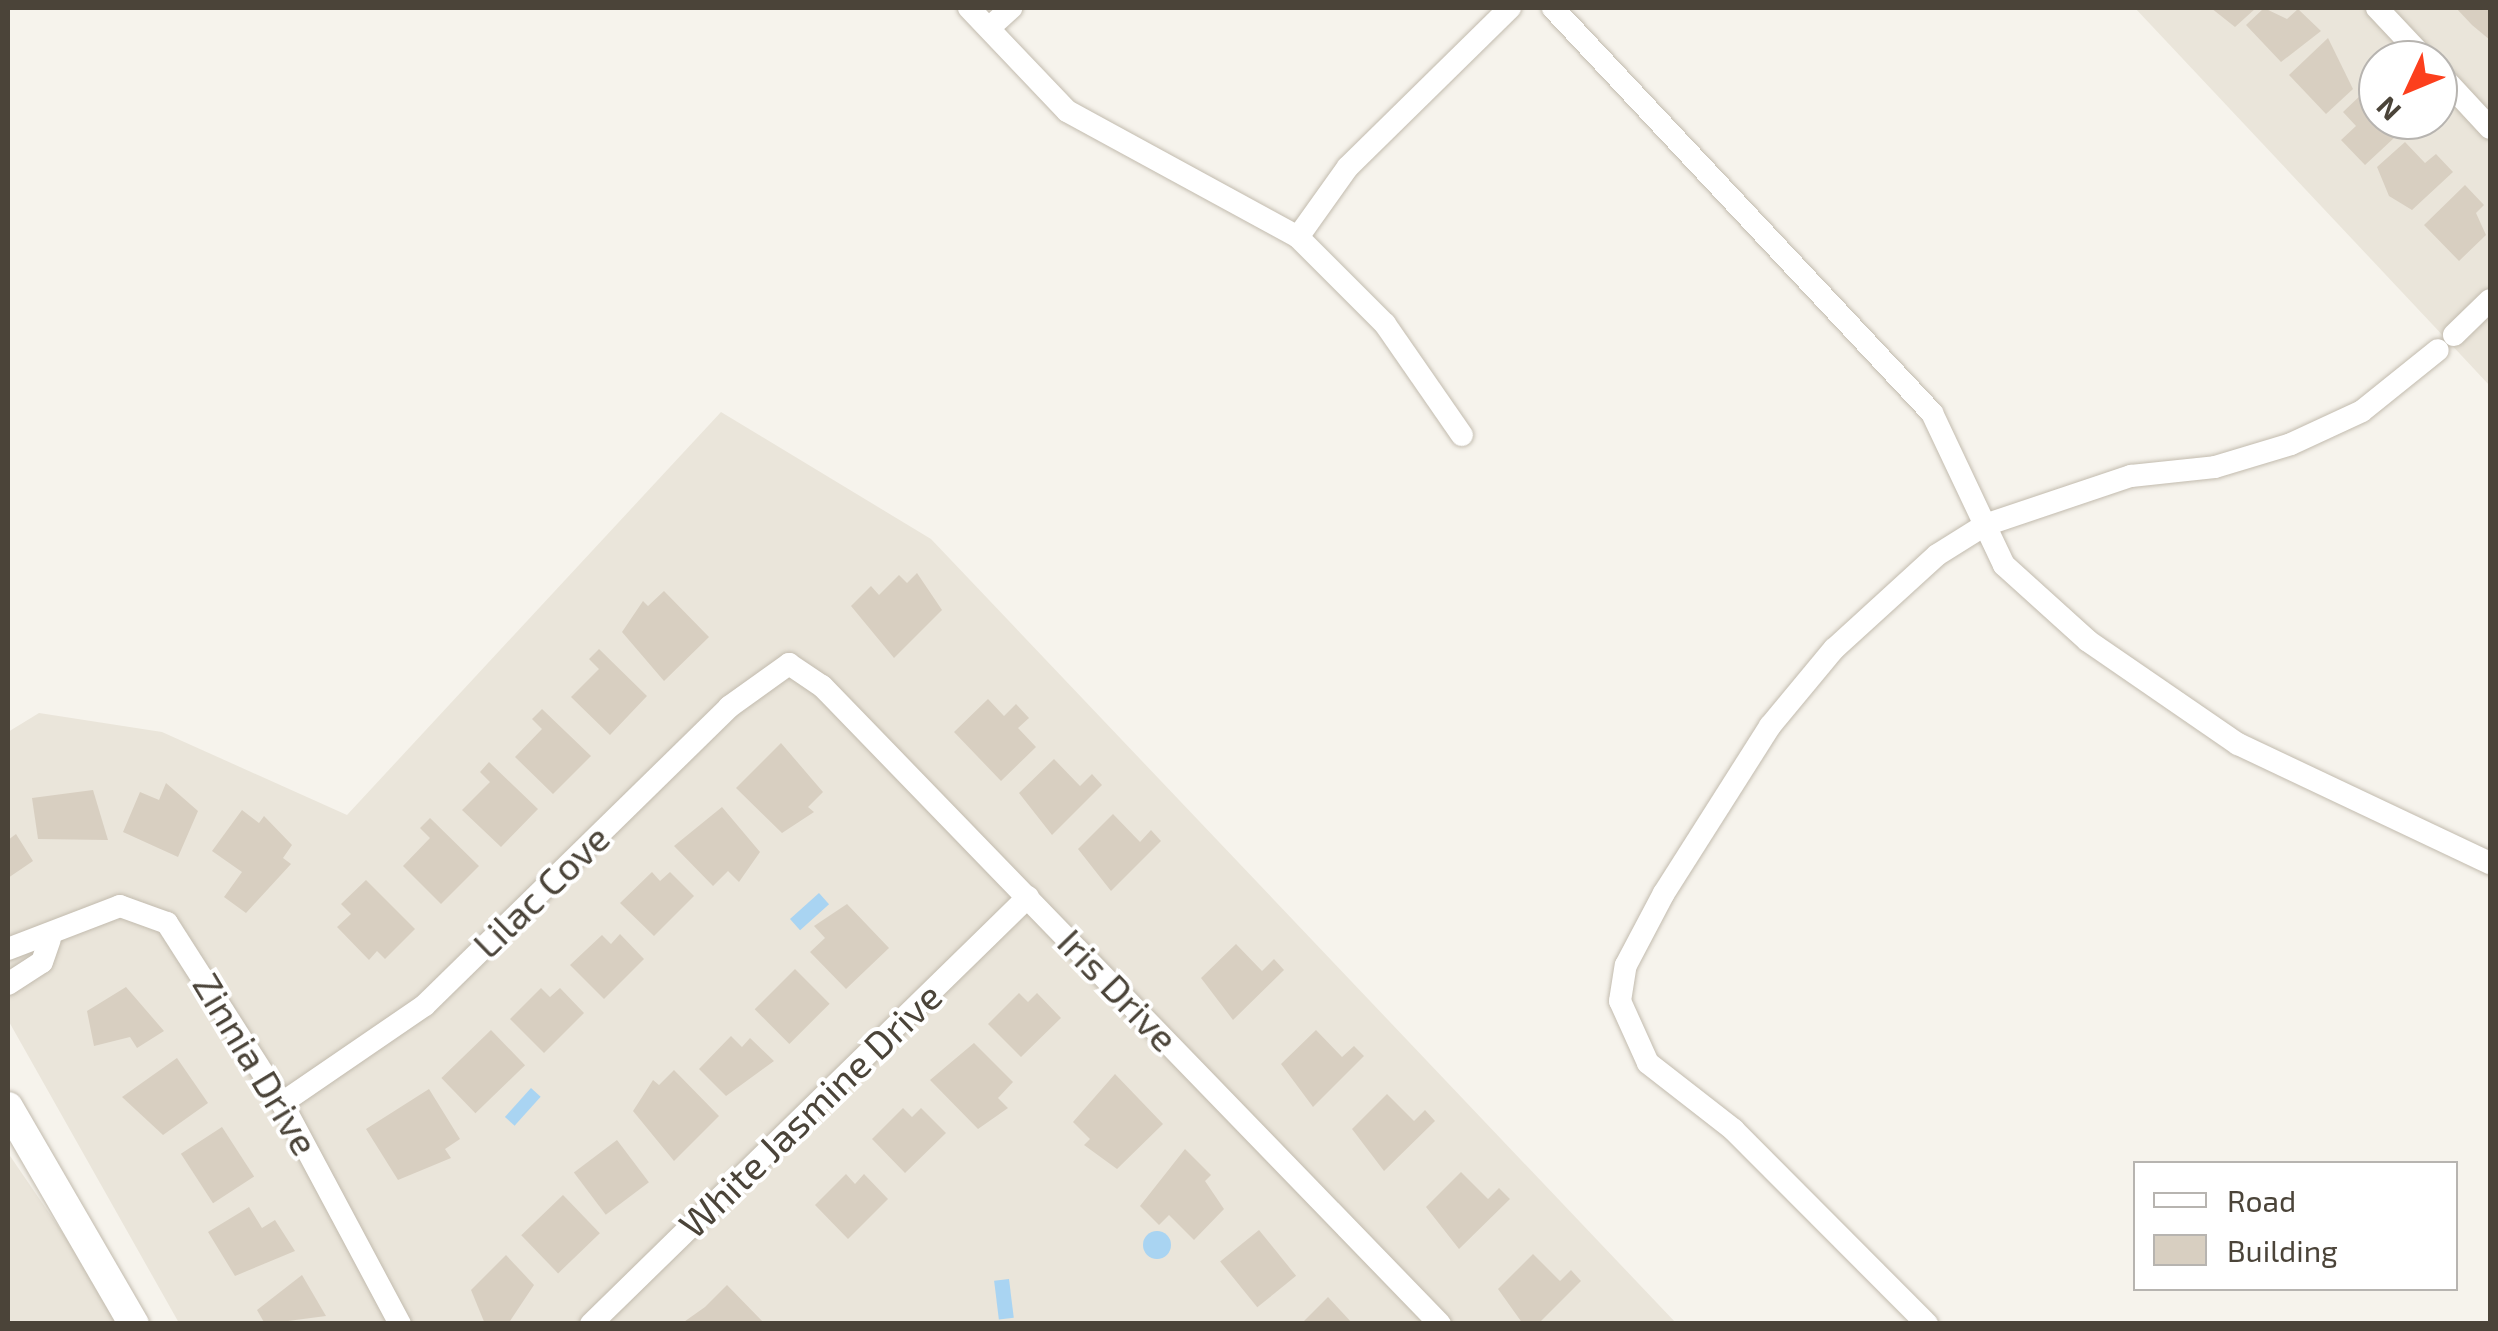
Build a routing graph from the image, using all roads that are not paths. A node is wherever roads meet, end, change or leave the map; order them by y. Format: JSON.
{"nodes":[{"id":1,"x":969,"y":8,"type":"edge"},
{"id":2,"x":1011,"y":8,"type":"edge"},
{"id":3,"x":1510,"y":8,"type":"edge"},
{"id":4,"x":1553,"y":8,"type":"edge"},
{"id":5,"x":2377,"y":8,"type":"edge"},
{"id":6,"x":989,"y":28,"type":"junction"},
{"id":7,"x":2407,"y":40,"type":"edge"},
{"id":8,"x":2458,"y":94,"type":"edge"},
{"id":9,"x":2490,"y":128,"type":"edge"},
{"id":10,"x":1298,"y":237,"type":"junction"},
{"id":11,"x":2490,"y":300,"type":"edge"},
{"id":12,"x":1462,"y":436,"type":"dead end"},
{"id":13,"x":1985,"y":525,"type":"junction"},
{"id":14,"x":789,"y":664,"type":"joint"},
{"id":15,"x":2490,"y":863,"type":"edge"},
{"id":16,"x":1028,"y":897,"type":"junction"},
{"id":17,"x":50,"y":939,"type":"junction"},
{"id":18,"x":8,"y":949,"type":"edge"},
{"id":19,"x":8,"y":984,"type":"edge"},
{"id":20,"x":282,"y":1104,"type":"junction"},
{"id":21,"x":8,"y":1107,"type":"edge"},
{"id":22,"x":134,"y":1324,"type":"edge"},
{"id":23,"x":400,"y":1324,"type":"edge"},
{"id":24,"x":591,"y":1324,"type":"edge"},
{"id":25,"x":1440,"y":1324,"type":"edge"},
{"id":26,"x":1927,"y":1324,"type":"edge"}],
"edges":[{"from":1,"to":6,"type":"street"},
{"from":2,"to":6,"type":"street"},
{"from":3,"to":10,"type":"street"},
{"from":4,"to":13,"type":"street"},
{"from":5,"to":7,"type":"street"},
{"from":6,"to":10,"type":"street"},
{"from":8,"to":9,"type":"street"},
{"from":10,"to":12,"type":"street"},
{"from":11,"to":13,"type":"street"},
{"from":13,"to":15,"type":"street"},
{"from":13,"to":26,"type":"street"},
{"from":14,"to":16,"type":"street","name":"Iris Drive"},
{"from":14,"to":20,"type":"street","name":"Lilac Cove"},
{"from":16,"to":24,"type":"street","name":"White Jasmine Drive"},
{"from":16,"to":25,"type":"street","name":"Iris Drive"},
{"from":17,"to":18,"type":"street","name":"Zinnia Drive"},
{"from":17,"to":19,"type":"street","name":"Zinnia Drive"},
{"from":17,"to":20,"type":"street","name":"Zinnia Drive"},
{"from":20,"to":23,"type":"street","name":"Zinnia Drive"},
{"from":21,"to":22,"type":"street"}]}
